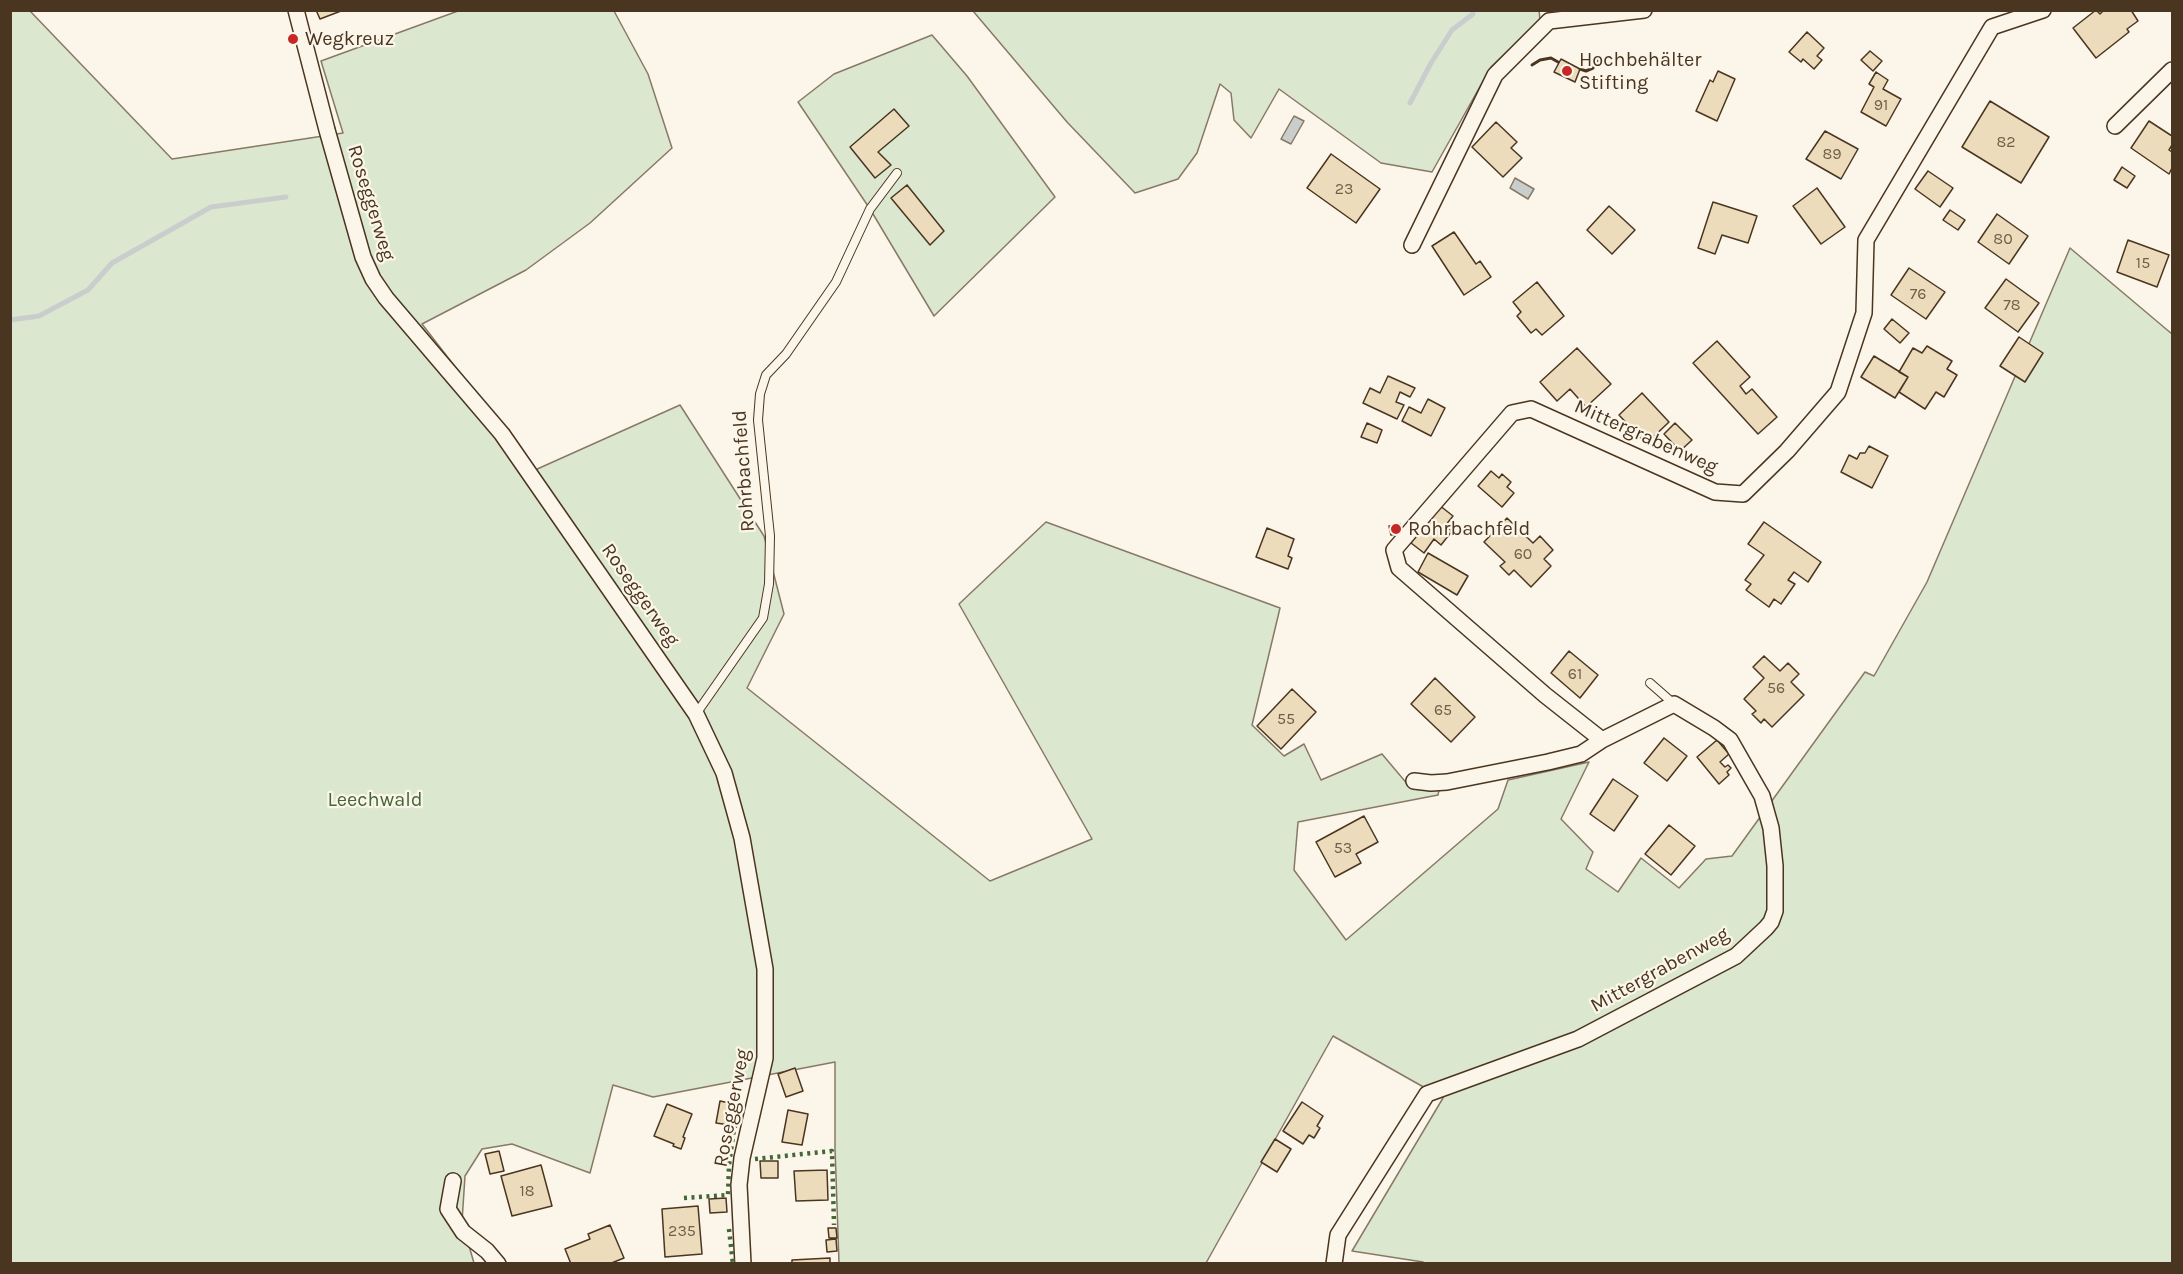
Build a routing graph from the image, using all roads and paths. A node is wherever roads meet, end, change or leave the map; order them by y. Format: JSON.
{"nodes":[{"id":1,"x":297,"y":10,"type":"edge"},
{"id":2,"x":1644,"y":10,"type":"edge"},
{"id":3,"x":2043,"y":10,"type":"edge"},
{"id":4,"x":2172,"y":70,"type":"edge"},
{"id":5,"x":2115,"y":126,"type":"dead end"},
{"id":6,"x":897,"y":173,"type":"dead end"},
{"id":7,"x":1412,"y":245,"type":"dead end"},
{"id":8,"x":1650,"y":683,"type":"dead end"},
{"id":9,"x":1674,"y":705,"type":"junction"},
{"id":10,"x":696,"y":714,"type":"junction"},
{"id":11,"x":1602,"y":740,"type":"junction"},
{"id":12,"x":1414,"y":781,"type":"dead end"},
{"id":13,"x":453,"y":1181,"type":"dead end"},
{"id":14,"x":498,"y":1263,"type":"edge"},
{"id":15,"x":743,"y":1263,"type":"edge"},
{"id":16,"x":1334,"y":1263,"type":"edge"}],
"edges":[{"from":1,"to":10,"type":"street","name":"Roseggerweg"},
{"from":2,"to":7,"type":"street"},
{"from":3,"to":11,"type":"street","name":"Mittergrabenweg"},
{"from":4,"to":5,"type":"street"},
{"from":6,"to":10,"type":"lane","name":"Rohrbachfeld"},
{"from":8,"to":9,"type":"lane"},
{"from":9,"to":11,"type":"street"},
{"from":9,"to":16,"type":"street","name":"Mittergrabenweg"},
{"from":10,"to":15,"type":"street","name":"Roseggerweg"},
{"from":11,"to":12,"type":"street"},
{"from":13,"to":14,"type":"street"}]}
